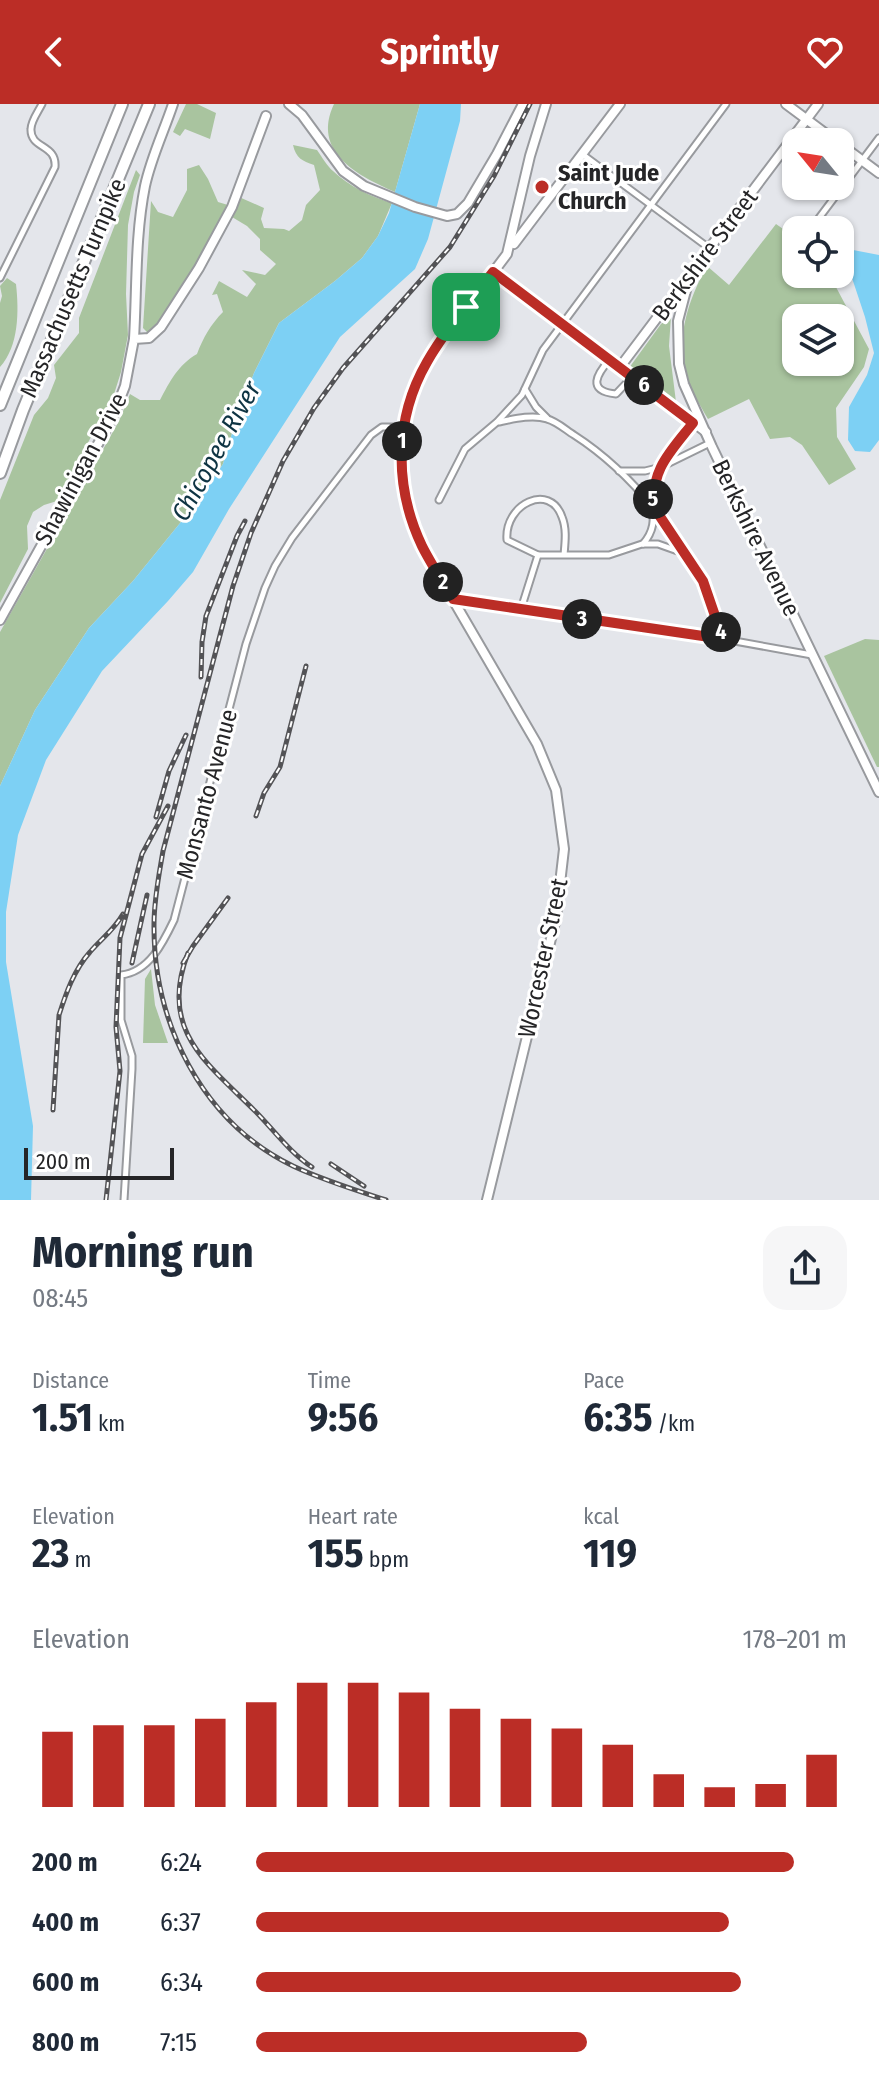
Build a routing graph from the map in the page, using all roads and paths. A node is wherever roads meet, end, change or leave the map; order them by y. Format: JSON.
{"nodes":[{"id":1,"x":42,"y":104,"type":"edge"},
{"id":2,"x":122,"y":104,"type":"edge"},
{"id":3,"x":149,"y":104,"type":"edge"},
{"id":4,"x":173,"y":104,"type":"edge"},
{"id":5,"x":289,"y":104,"type":"edge"},
{"id":6,"x":523,"y":104,"type":"edge"},
{"id":7,"x":546,"y":104,"type":"edge"},
{"id":8,"x":620,"y":104,"type":"edge"},
{"id":9,"x":726,"y":104,"type":"edge"},
{"id":10,"x":786,"y":104,"type":"edge"},
{"id":11,"x":818,"y":104,"type":"edge"},
{"id":12,"x":266,"y":116,"type":"dead end"},
{"id":13,"x":806,"y":120,"type":"junction"},
{"id":14,"x":817,"y":128,"type":"edge"},
{"id":15,"x":879,"y":138,"type":"edge"},
{"id":16,"x":582,"y":154,"type":"junction"},
{"id":17,"x":854,"y":154,"type":"edge"},
{"id":18,"x":862,"y":160,"type":"junction"},
{"id":19,"x":879,"y":173,"type":"edge"},
{"id":20,"x":651,"y":204,"type":"junction"},
{"id":21,"x":820,"y":216,"type":"edge"},
{"id":22,"x":514,"y":244,"type":"dead end"},
{"id":23,"x":710,"y":249,"type":"junction"},
{"id":24,"x":493,"y":272,"type":"junction"},
{"id":25,"x":690,"y":275,"type":"junction"},
{"id":26,"x":0,"y":278,"type":"edge"},
{"id":27,"x":562,"y":323,"type":"junction"},
{"id":28,"x":134,"y":339,"type":"junction"},
{"id":29,"x":610,"y":359,"type":"junction"},
{"id":30,"x":620,"y":367,"type":"junction"},
{"id":31,"x":632,"y":376,"type":"junction"},
{"id":32,"x":525,"y":389,"type":"junction"},
{"id":33,"x":0,"y":405,"type":"edge"},
{"id":34,"x":548,"y":419,"type":"junction"},
{"id":35,"x":695,"y":419,"type":"junction"},
{"id":36,"x":497,"y":422,"type":"junction"},
{"id":37,"x":404,"y":427,"type":"junction"},
{"id":38,"x":710,"y":443,"type":"junction"},
{"id":39,"x":661,"y":467,"type":"junction"},
{"id":40,"x":618,"y":471,"type":"junction"},
{"id":41,"x":0,"y":473,"type":"edge"},
{"id":42,"x":439,"y":500,"type":"dead end"},
{"id":43,"x":655,"y":509,"type":"junction"},
{"id":44,"x":642,"y":544,"type":"junction"},
{"id":45,"x":538,"y":555,"type":"junction"},
{"id":46,"x":564,"y":555,"type":"junction"},
{"id":47,"x":687,"y":555,"type":"junction"},
{"id":48,"x":453,"y":599,"type":"junction"},
{"id":49,"x":521,"y":609,"type":"junction"},
{"id":50,"x":0,"y":620,"type":"edge"},
{"id":51,"x":723,"y":639,"type":"junction"},
{"id":52,"x":812,"y":655,"type":"junction"},
{"id":53,"x":879,"y":792,"type":"edge"},
{"id":54,"x":124,"y":1200,"type":"edge"},
{"id":55,"x":487,"y":1200,"type":"edge"}],
"edges":[{"from":1,"to":26,"type":"street"},
{"from":2,"to":33,"type":"highway","name":"Massachusetts Turnpike"},
{"from":3,"to":41,"type":"highway","name":"Massachusetts Turnpike"},
{"from":4,"to":28,"type":"main road","name":"Shawinigan Drive"},
{"from":5,"to":6,"type":"main road"},
{"from":7,"to":24,"type":"main road","name":"Worcester Street"},
{"from":8,"to":16,"type":"main road"},
{"from":9,"to":20,"type":"street"},
{"from":10,"to":13,"type":"main road"},
{"from":11,"to":13,"type":"main road","name":"Berkshire Street"},
{"from":12,"to":28,"type":"main road"},
{"from":13,"to":14,"type":"main road"},
{"from":13,"to":23,"type":"main road","name":"Berkshire Street"},
{"from":15,"to":18,"type":"street"},
{"from":16,"to":20,"type":"street"},
{"from":16,"to":22,"type":"main road"},
{"from":17,"to":18,"type":"main road"},
{"from":18,"to":19,"type":"main road"},
{"from":18,"to":21,"type":"street"},
{"from":20,"to":23,"type":"street"},
{"from":20,"to":27,"type":"street"},
{"from":23,"to":25,"type":"main road","name":"Berkshire Street"},
{"from":24,"to":27,"type":"main road"},
{"from":24,"to":37,"type":"main road","name":"Worcester Street"},
{"from":25,"to":30,"type":"main road","name":"Berkshire Street"},
{"from":25,"to":35,"type":"main road","name":"Berkshire Avenue"},
{"from":27,"to":29,"type":"main road"},
{"from":27,"to":32,"type":"street"},
{"from":28,"to":50,"type":"main road","name":"Shawinigan Drive"},
{"from":29,"to":30,"type":"main road"},
{"from":29,"to":31,"type":"street"},
{"from":30,"to":31,"type":"main road"},
{"from":31,"to":35,"type":"main road"},
{"from":32,"to":34,"type":"street"},
{"from":32,"to":36,"type":"street"},
{"from":34,"to":36,"type":"street"},
{"from":34,"to":40,"type":"street"},
{"from":35,"to":38,"type":"main road","name":"Berkshire Avenue"},
{"from":35,"to":39,"type":"street"},
{"from":36,"to":42,"type":"street"},
{"from":37,"to":48,"type":"main road","name":"Worcester Street"},
{"from":37,"to":54,"type":"street","name":"Monsanto Avenue"},
{"from":38,"to":39,"type":"street"},
{"from":38,"to":52,"type":"main road","name":"Berkshire Avenue"},
{"from":39,"to":40,"type":"street"},
{"from":39,"to":43,"type":"street"},
{"from":40,"to":43,"type":"street"},
{"from":43,"to":44,"type":"street"},
{"from":43,"to":47,"type":"street"},
{"from":44,"to":46,"type":"street"},
{"from":44,"to":47,"type":"street"},
{"from":45,"to":46,"type":"street"},
{"from":45,"to":46,"type":"street"},
{"from":45,"to":49,"type":"street"},
{"from":47,"to":51,"type":"street"},
{"from":48,"to":49,"type":"street"},
{"from":48,"to":55,"type":"main road","name":"Worcester Street"},
{"from":49,"to":51,"type":"street"},
{"from":51,"to":52,"type":"street"},
{"from":52,"to":53,"type":"main road","name":"Berkshire Avenue"}]}
